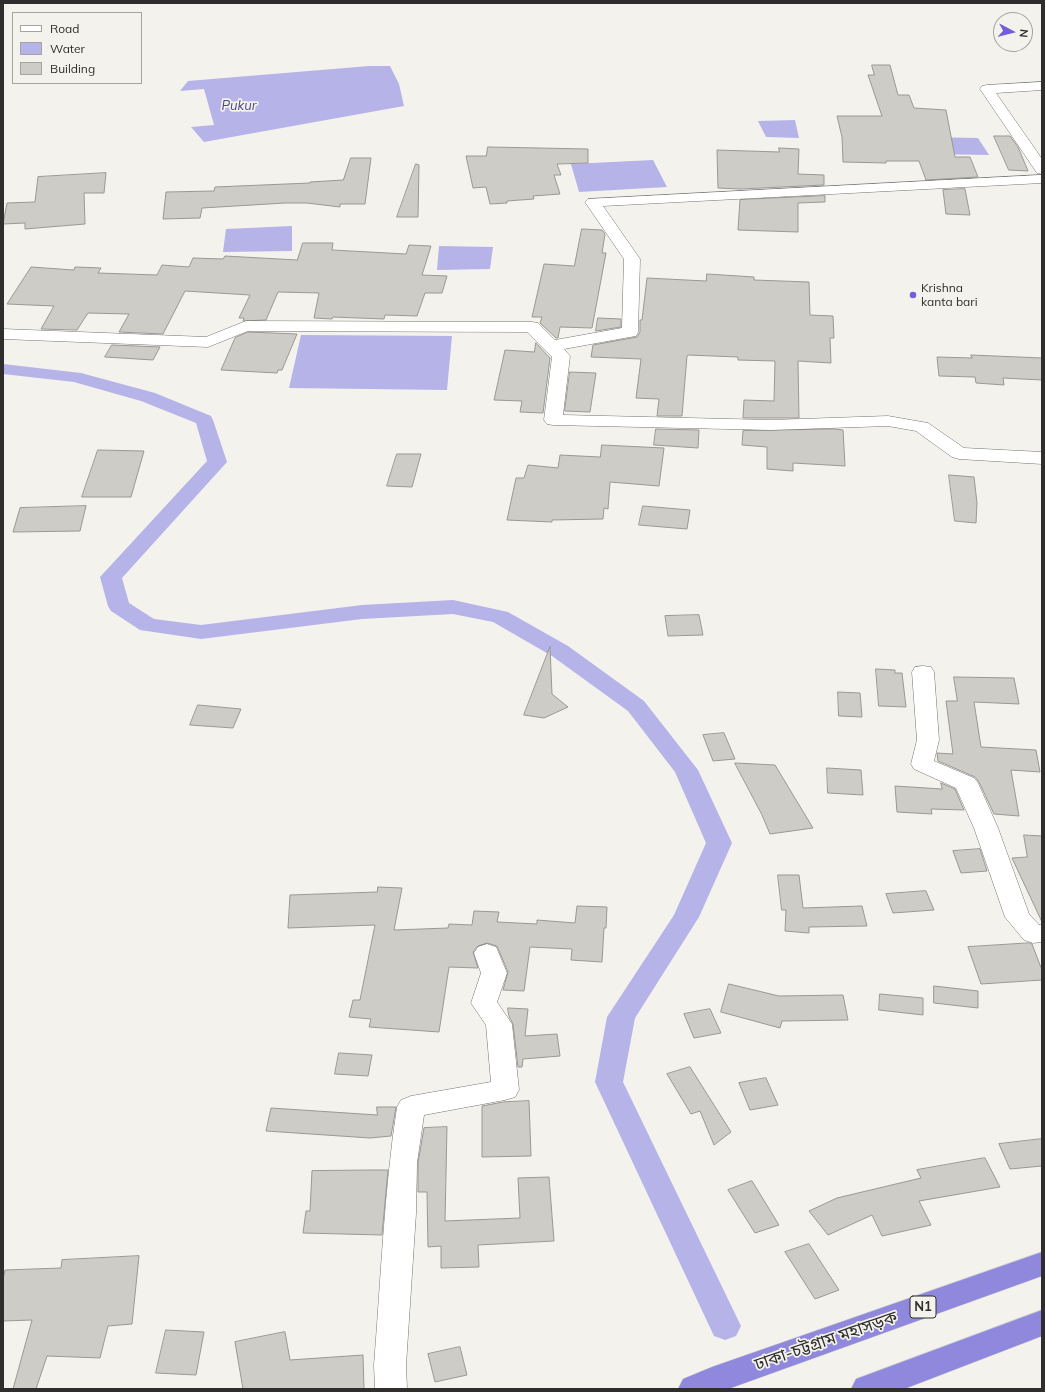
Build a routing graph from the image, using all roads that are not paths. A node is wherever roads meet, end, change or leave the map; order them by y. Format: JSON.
{"nodes":[{"id":1,"x":1042,"y":86,"type":"edge"},
{"id":2,"x":1042,"y":170,"type":"edge"},
{"id":3,"x":1042,"y":179,"type":"edge"},
{"id":4,"x":3,"y":334,"type":"edge"},
{"id":5,"x":551,"y":346,"type":"junction"},
{"id":6,"x":1042,"y":458,"type":"edge"},
{"id":7,"x":924,"y":672,"type":"dead end"},
{"id":8,"x":1042,"y":933,"type":"edge"},
{"id":9,"x":487,"y":953,"type":"dead end"},
{"id":10,"x":1042,"y":1264,"type":"edge"},
{"id":11,"x":1042,"y":1323,"type":"edge"},
{"id":12,"x":391,"y":1389,"type":"edge"},
{"id":13,"x":694,"y":1389,"type":"edge"},
{"id":14,"x":867,"y":1389,"type":"edge"}],
"edges":[{"from":1,"to":2,"type":"street"},
{"from":3,"to":5,"type":"street"},
{"from":4,"to":5,"type":"street"},
{"from":5,"to":6,"type":"street"},
{"from":7,"to":8,"type":"street"},
{"from":9,"to":12,"type":"street"},
{"from":10,"to":13,"type":"highway","name":"ঢাকা-চট্টগ্রাম মহাসড়ক","number":"N1"},
{"from":11,"to":14,"type":"highway"}]}
